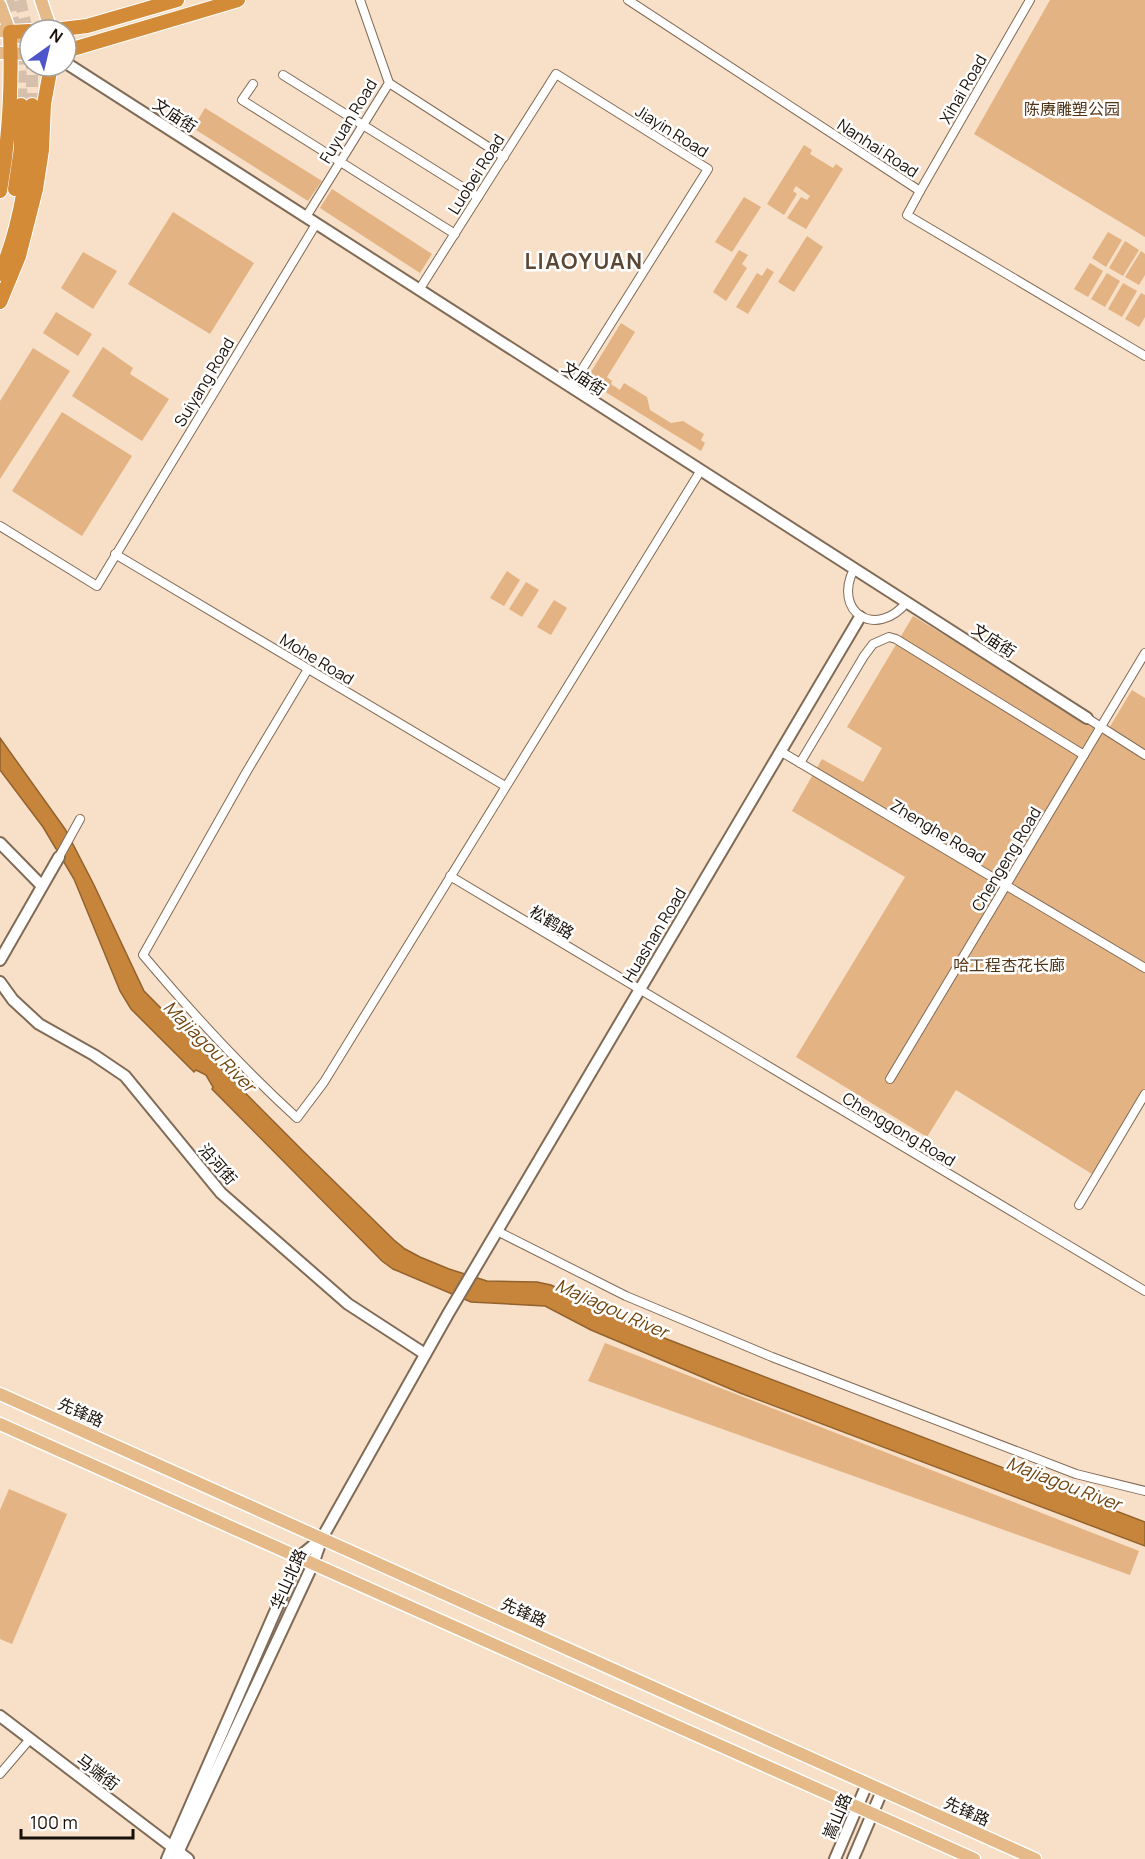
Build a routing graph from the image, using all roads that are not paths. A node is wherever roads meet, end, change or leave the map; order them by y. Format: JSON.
{"nodes":[{"id":1,"x":41,"y":0,"type":"edge"},
{"id":2,"x":177,"y":0,"type":"edge"},
{"id":3,"x":238,"y":0,"type":"edge"},
{"id":4,"x":360,"y":0,"type":"edge"},
{"id":5,"x":628,"y":0,"type":"edge"},
{"id":6,"x":1029,"y":0,"type":"edge"},
{"id":7,"x":0,"y":5,"type":"edge"},
{"id":8,"x":48,"y":18,"type":"edge"},
{"id":9,"x":78,"y":27,"type":"edge"},
{"id":10,"x":5,"y":32,"type":"edge"},
{"id":11,"x":78,"y":47,"type":"edge"},
{"id":12,"x":5,"y":53,"type":"edge"},
{"id":13,"x":78,"y":71,"type":"edge"},
{"id":14,"x":556,"y":74,"type":"joint"},
{"id":15,"x":283,"y":75,"type":"dead end"},
{"id":16,"x":49,"y":78,"type":"edge"},
{"id":17,"x":389,"y":83,"type":"junction"},
{"id":18,"x":253,"y":84,"type":"dead end"},
{"id":19,"x":363,"y":125,"type":"junction"},
{"id":20,"x":504,"y":157,"type":"junction"},
{"id":21,"x":340,"y":161,"type":"junction"},
{"id":22,"x":0,"y":191,"type":"edge"},
{"id":23,"x":920,"y":191,"type":"junction"},
{"id":24,"x":478,"y":197,"type":"junction"},
{"id":25,"x":306,"y":217,"type":"junction"},
{"id":26,"x":316,"y":224,"type":"junction"},
{"id":27,"x":455,"y":234,"type":"junction"},
{"id":28,"x":0,"y":247,"type":"edge"},
{"id":29,"x":0,"y":274,"type":"edge"},
{"id":30,"x":419,"y":290,"type":"junction"},
{"id":31,"x":0,"y":302,"type":"edge"},
{"id":32,"x":1145,"y":356,"type":"edge"},
{"id":33,"x":571,"y":387,"type":"junction"},
{"id":34,"x":701,"y":470,"type":"junction"},
{"id":35,"x":0,"y":526,"type":"edge"},
{"id":36,"x":115,"y":554,"type":"junction"},
{"id":37,"x":854,"y":569,"type":"junction"},
{"id":38,"x":907,"y":602,"type":"junction"},
{"id":39,"x":860,"y":617,"type":"junction"},
{"id":40,"x":1145,"y":653,"type":"edge"},
{"id":41,"x":308,"y":669,"type":"junction"},
{"id":42,"x":1087,"y":718,"type":"joint"},
{"id":43,"x":1101,"y":727,"type":"junction"},
{"id":44,"x":780,"y":752,"type":"junction"},
{"id":45,"x":1084,"y":755,"type":"junction"},
{"id":46,"x":1145,"y":755,"type":"edge"},
{"id":47,"x":800,"y":763,"type":"junction"},
{"id":48,"x":506,"y":786,"type":"junction"},
{"id":49,"x":80,"y":819,"type":"dead end"},
{"id":50,"x":0,"y":843,"type":"edge"},
{"id":51,"x":58,"y":857,"type":"joint"},
{"id":52,"x":450,"y":876,"type":"junction"},
{"id":53,"x":42,"y":886,"type":"junction"},
{"id":54,"x":1005,"y":886,"type":"junction"},
{"id":55,"x":0,"y":960,"type":"edge"},
{"id":56,"x":1145,"y":968,"type":"edge"},
{"id":57,"x":0,"y":982,"type":"edge"},
{"id":58,"x":639,"y":990,"type":"junction"},
{"id":59,"x":890,"y":1079,"type":"dead end"},
{"id":60,"x":1145,"y":1094,"type":"edge"},
{"id":61,"x":1079,"y":1205,"type":"dead end"},
{"id":62,"x":497,"y":1231,"type":"junction"},
{"id":63,"x":1145,"y":1291,"type":"edge"},
{"id":64,"x":425,"y":1354,"type":"junction"},
{"id":65,"x":0,"y":1394,"type":"edge"},
{"id":66,"x":0,"y":1424,"type":"edge"},
{"id":67,"x":1145,"y":1491,"type":"edge"},
{"id":68,"x":322,"y":1538,"type":"junction"},
{"id":69,"x":299,"y":1557,"type":"junction"},
{"id":70,"x":313,"y":1563,"type":"junction"},
{"id":71,"x":0,"y":1716,"type":"edge"},
{"id":72,"x":30,"y":1739,"type":"junction"},
{"id":73,"x":0,"y":1774,"type":"edge"},
{"id":74,"x":867,"y":1784,"type":"junction"},
{"id":75,"x":882,"y":1791,"type":"junction"},
{"id":76,"x":857,"y":1806,"type":"junction"},
{"id":77,"x":872,"y":1815,"type":"junction"},
{"id":78,"x":175,"y":1855,"type":"edge"},
{"id":79,"x":167,"y":1859,"type":"edge"},
{"id":80,"x":188,"y":1859,"type":"edge"},
{"id":81,"x":835,"y":1859,"type":"edge"},
{"id":82,"x":853,"y":1859,"type":"edge"},
{"id":83,"x":974,"y":1859,"type":"edge"},
{"id":84,"x":1035,"y":1859,"type":"edge"}],
"edges":[{"from":1,"to":8,"type":"main road"},
{"from":2,"to":9,"type":"highway"},
{"from":3,"to":11,"type":"highway"},
{"from":4,"to":17,"type":"street","name":"Fuyuan Road"},
{"from":5,"to":23,"type":"street","name":"Nanhai Road"},
{"from":6,"to":23,"type":"street","name":"Xihai Road"},
{"from":7,"to":10,"type":"main road"},
{"from":10,"to":12,"type":"highway"},
{"from":12,"to":22,"type":"highway"},
{"from":13,"to":25,"type":"main road","name":"文庙街"},
{"from":14,"to":20,"type":"street","name":"Luobei Road"},
{"from":14,"to":33,"type":"street","name":"Jiayin Road"},
{"from":15,"to":19,"type":"street"},
{"from":16,"to":31,"type":"highway"},
{"from":17,"to":19,"type":"street","name":"Fuyuan Road"},
{"from":17,"to":20,"type":"street"},
{"from":18,"to":21,"type":"street"},
{"from":19,"to":21,"type":"street","name":"Fuyuan Road"},
{"from":19,"to":24,"type":"street"},
{"from":20,"to":24,"type":"street","name":"Luobei Road"},
{"from":21,"to":25,"type":"street","name":"Fuyuan Road"},
{"from":21,"to":27,"type":"street"},
{"from":23,"to":32,"type":"street","name":"Nanhai Road"},
{"from":24,"to":27,"type":"street","name":"Luobei Road"},
{"from":25,"to":26,"type":"main road","name":"文庙街"},
{"from":26,"to":30,"type":"main road","name":"文庙街"},
{"from":26,"to":36,"type":"street","name":"Suiyang Road"},
{"from":27,"to":30,"type":"street","name":"Luobei Road"},
{"from":28,"to":29,"type":"highway"},
{"from":30,"to":33,"type":"main road","name":"文庙街"},
{"from":33,"to":34,"type":"main road","name":"文庙街"},
{"from":34,"to":37,"type":"main road","name":"文庙街"},
{"from":34,"to":48,"type":"street"},
{"from":35,"to":36,"type":"street","name":"Suiyang Road"},
{"from":36,"to":41,"type":"street","name":"Mohe Road"},
{"from":37,"to":38,"type":"main road","name":"文庙街"},
{"from":37,"to":39,"type":"street"},
{"from":38,"to":39,"type":"street"},
{"from":38,"to":42,"type":"main road","name":"文庙街"},
{"from":39,"to":44,"type":"main road","name":"Huashan Road"},
{"from":40,"to":43,"type":"street","name":"Chengeng Road"},
{"from":41,"to":48,"type":"street","name":"Mohe Road"},
{"from":41,"to":52,"type":"street"},
{"from":42,"to":43,"type":"street"},
{"from":43,"to":45,"type":"street","name":"Chengeng Road"},
{"from":43,"to":46,"type":"street"},
{"from":44,"to":47,"type":"street","name":"Zhenghe Road"},
{"from":44,"to":58,"type":"main road","name":"Huashan Road"},
{"from":45,"to":47,"type":"street"},
{"from":45,"to":54,"type":"street","name":"Chengeng Road"},
{"from":47,"to":54,"type":"street","name":"Zhenghe Road"},
{"from":48,"to":52,"type":"street"},
{"from":49,"to":51,"type":"street"},
{"from":50,"to":53,"type":"main road"},
{"from":51,"to":53,"type":"main road"},
{"from":52,"to":58,"type":"street","name":"松鹤路"},
{"from":53,"to":55,"type":"main road"},
{"from":54,"to":56,"type":"street","name":"Zhenghe Road"},
{"from":54,"to":59,"type":"street","name":"Chengeng Road"},
{"from":57,"to":64,"type":"main road","name":"沿河街"},
{"from":58,"to":62,"type":"main road","name":"Huashan Road"},
{"from":58,"to":63,"type":"street","name":"Chenggong Road"},
{"from":60,"to":61,"type":"street"},
{"from":62,"to":64,"type":"main road","name":"Huashan Road"},
{"from":62,"to":67,"type":"street"},
{"from":64,"to":68,"type":"main road","name":"Huashan Road"},
{"from":65,"to":68,"type":"main road","name":"先锋路"},
{"from":66,"to":69,"type":"main road"},
{"from":68,"to":69,"type":"main road","name":"华山北路"},
{"from":68,"to":70,"type":"main road","name":"华山北路"},
{"from":68,"to":74,"type":"main road","name":"先锋路"},
{"from":69,"to":70,"type":"main road"},
{"from":69,"to":78,"type":"main road","name":"华山北路"},
{"from":70,"to":76,"type":"main road"},
{"from":70,"to":78,"type":"main road","name":"华山北路"},
{"from":71,"to":72,"type":"main road","name":"马端街"},
{"from":72,"to":73,"type":"street"},
{"from":72,"to":78,"type":"main road","name":"马端街"},
{"from":74,"to":75,"type":"main road","name":"先锋路"},
{"from":74,"to":76,"type":"main road","name":"嵩山路"},
{"from":75,"to":77,"type":"main road"},
{"from":75,"to":84,"type":"main road","name":"先锋路"},
{"from":76,"to":77,"type":"main road"},
{"from":76,"to":81,"type":"main road","name":"嵩山路"},
{"from":77,"to":82,"type":"main road"},
{"from":77,"to":83,"type":"main road"},
{"from":78,"to":79,"type":"main road","name":"华山北路"},
{"from":78,"to":80,"type":"main road","name":"马端街"}]}
